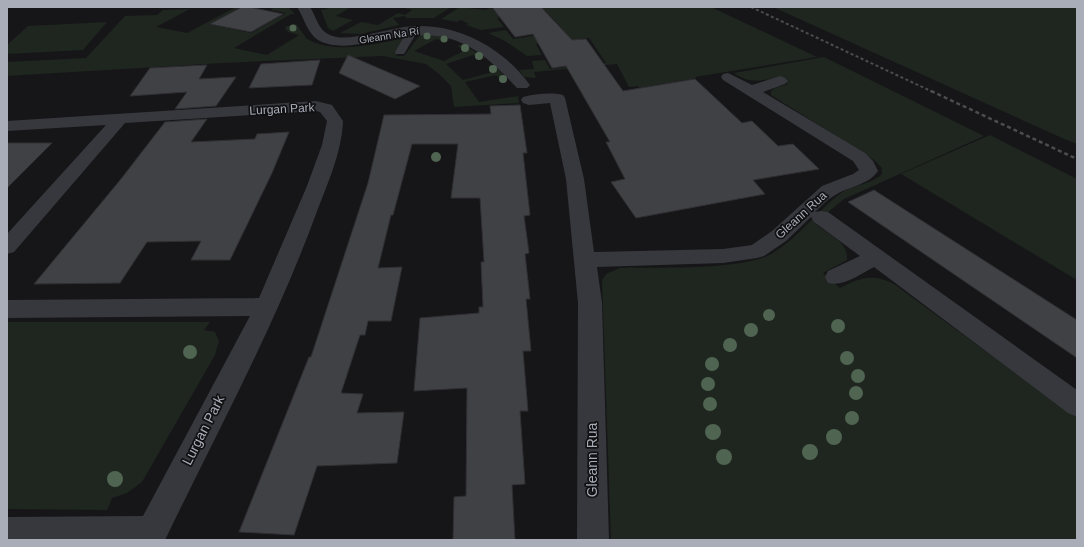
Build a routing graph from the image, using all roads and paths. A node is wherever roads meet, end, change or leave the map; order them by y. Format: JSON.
{"nodes":[{"id":1,"x":303,"y":7,"type":"edge"},
{"id":2,"x":407,"y":31,"type":"junction"},
{"id":3,"x":400,"y":52,"type":"dead end"},
{"id":4,"x":728,"y":77,"type":"dead end"},
{"id":5,"x":780,"y":81,"type":"dead end"},
{"id":6,"x":750,"y":91,"type":"junction"},
{"id":7,"x":526,"y":92,"type":"joint"},
{"id":8,"x":119,"y":120,"type":"junction"},
{"id":9,"x":7,"y":126,"type":"edge"},
{"id":10,"x":821,"y":217,"type":"dead end"},
{"id":11,"x":7,"y":247,"type":"edge"},
{"id":12,"x":877,"y":257,"type":"junction"},
{"id":13,"x":586,"y":260,"type":"junction"},
{"id":14,"x":836,"y":277,"type":"dead end"},
{"id":15,"x":266,"y":307,"type":"junction"},
{"id":16,"x":7,"y":309,"type":"edge"},
{"id":17,"x":1077,"y":405,"type":"edge"},
{"id":18,"x":7,"y":533,"type":"edge"},
{"id":19,"x":150,"y":536,"type":"edge"},
{"id":20,"x":593,"y":540,"type":"edge"}],
"edges":[{"from":1,"to":2,"type":"street","name":"Gleann Na Rí"},
{"from":2,"to":3,"type":"lane"},
{"from":2,"to":7,"type":"street","name":"Gleann Na Rí"},
{"from":4,"to":6,"type":"street","name":"Gleann Rua"},
{"from":5,"to":6,"type":"street"},
{"from":6,"to":13,"type":"street","name":"Gleann Rua"},
{"from":7,"to":13,"type":"street","name":"Gleann Rua"},
{"from":8,"to":9,"type":"street","name":"Lurgan Park"},
{"from":8,"to":11,"type":"street"},
{"from":8,"to":15,"type":"street","name":"Lurgan Park"},
{"from":10,"to":12,"type":"street","name":"Gleann Rua"},
{"from":12,"to":14,"type":"street"},
{"from":12,"to":17,"type":"street","name":"Gleann Rua"},
{"from":13,"to":20,"type":"street","name":"Gleann Rua"},
{"from":15,"to":16,"type":"street"},
{"from":15,"to":19,"type":"street","name":"Lurgan Park"},
{"from":18,"to":19,"type":"street","name":"Lurgan Park"}]}
